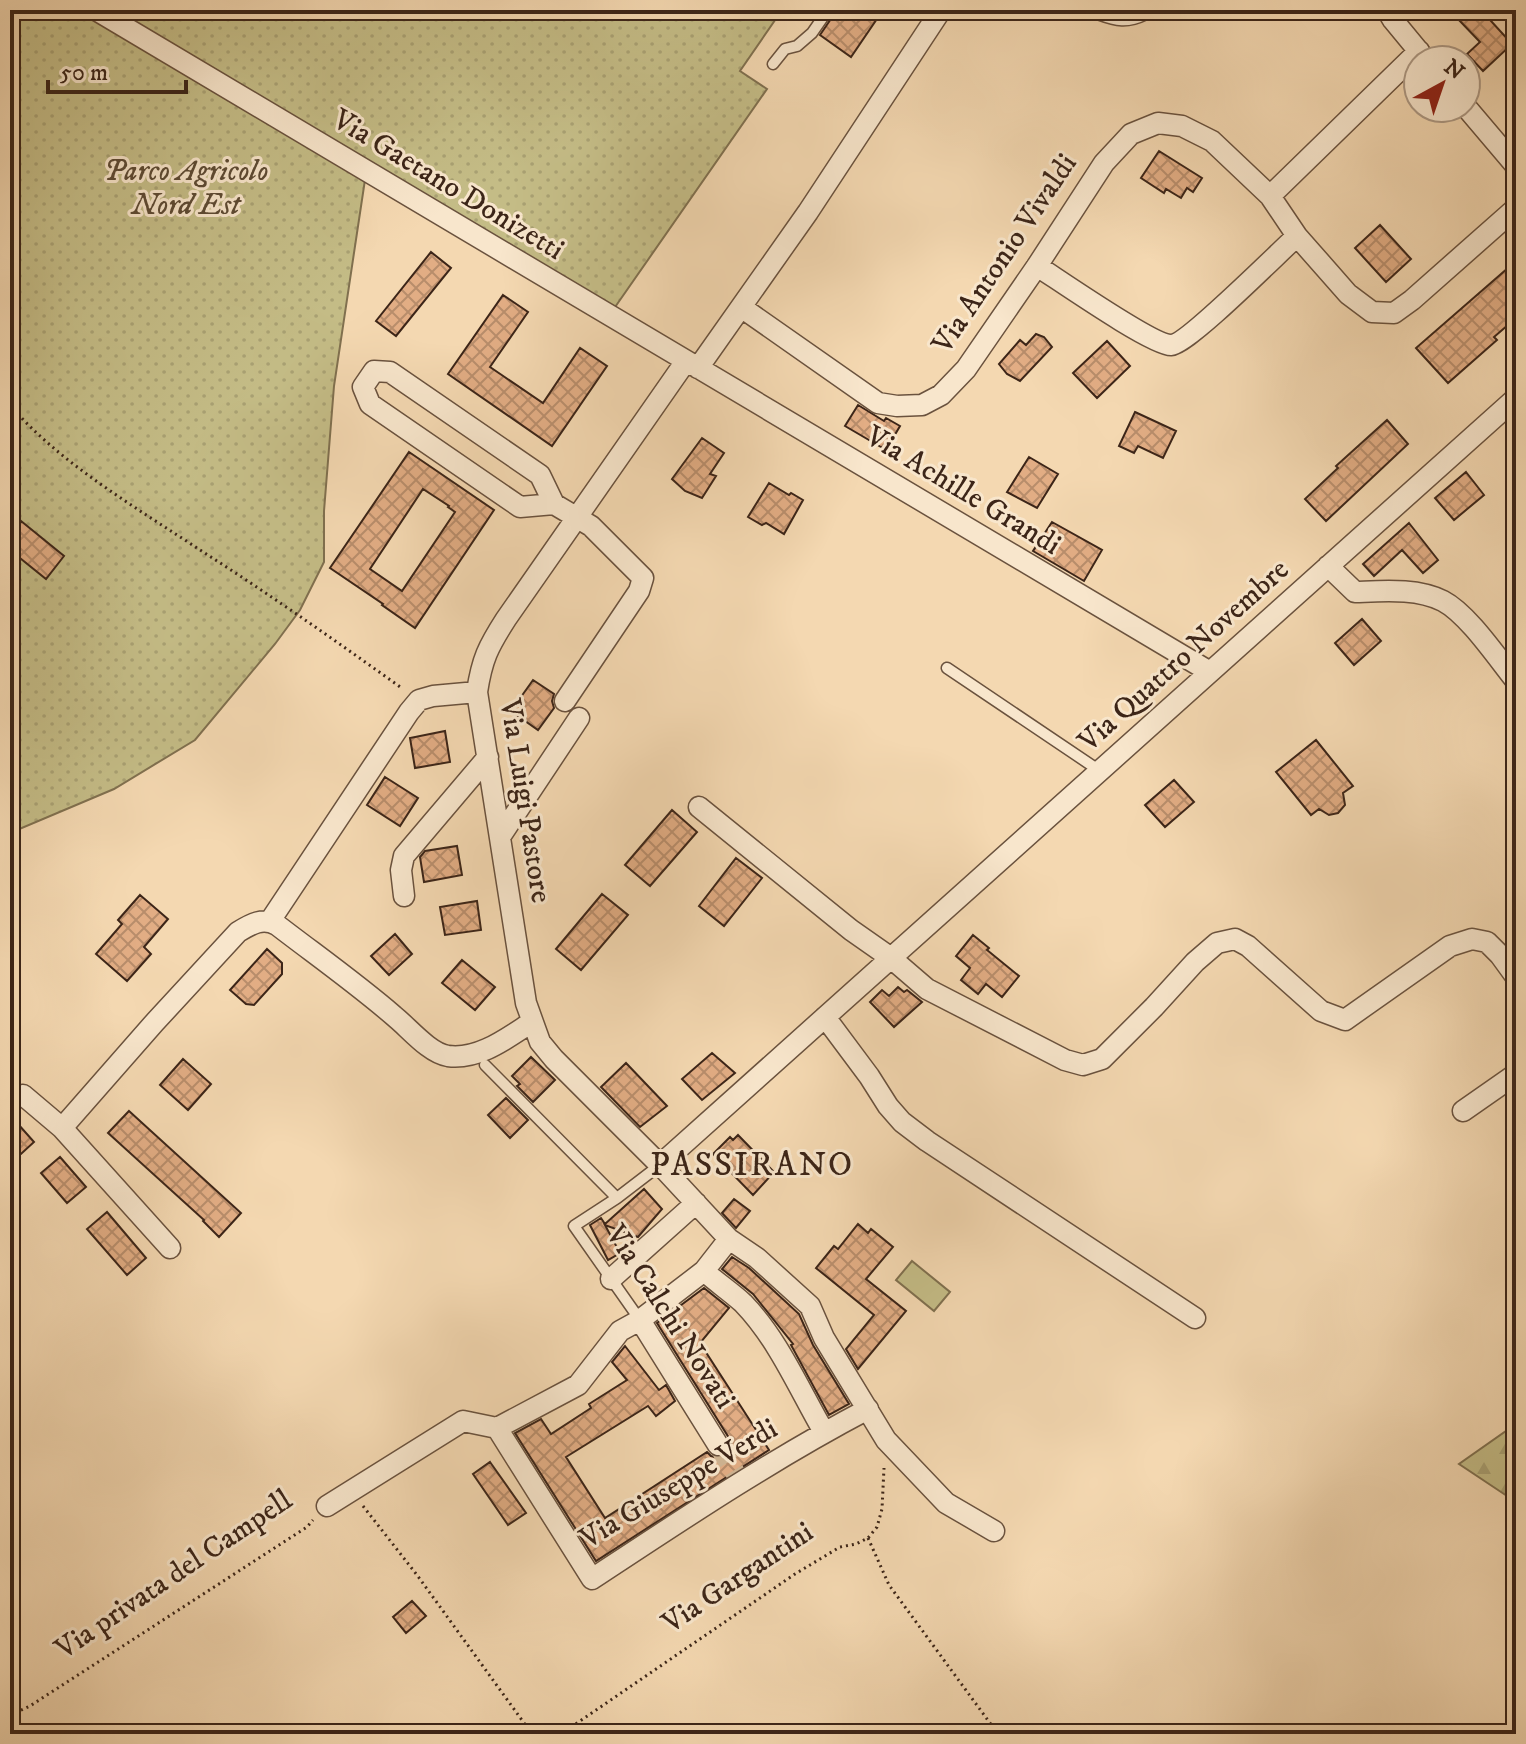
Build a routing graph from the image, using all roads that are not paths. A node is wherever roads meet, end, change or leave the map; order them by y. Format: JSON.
{"nodes":[{"id":1,"x":96,"y":10,"type":"edge"},
{"id":2,"x":828,"y":10,"type":"edge"},
{"id":3,"x":941,"y":10,"type":"edge"},
{"id":4,"x":1101,"y":10,"type":"edge"},
{"id":5,"x":1143,"y":10,"type":"edge"},
{"id":6,"x":1387,"y":10,"type":"edge"},
{"id":7,"x":1413,"y":44,"type":"edge"},
{"id":8,"x":773,"y":64,"type":"dead end"},
{"id":9,"x":1402,"y":74,"type":"edge"},
{"id":10,"x":1480,"y":124,"type":"edge"},
{"id":11,"x":1516,"y":166,"type":"edge"},
{"id":12,"x":1270,"y":196,"type":"junction"},
{"id":13,"x":1516,"y":208,"type":"edge"},
{"id":14,"x":1297,"y":236,"type":"junction"},
{"id":15,"x":1037,"y":266,"type":"junction"},
{"id":16,"x":741,"y":307,"type":"junction"},
{"id":17,"x":692,"y":365,"type":"junction"},
{"id":18,"x":1516,"y":398,"type":"edge"},
{"id":19,"x":488,"y":439,"type":"junction"},
{"id":20,"x":467,"y":471,"type":"junction"},
{"id":21,"x":554,"y":504,"type":"junction"},
{"id":22,"x":578,"y":517,"type":"junction"},
{"id":23,"x":1328,"y":566,"type":"junction"},
{"id":24,"x":947,"y":668,"type":"dead end"},
{"id":25,"x":1210,"y":672,"type":"junction"},
{"id":26,"x":1516,"y":681,"type":"edge"},
{"id":27,"x":477,"y":692,"type":"junction"},
{"id":28,"x":565,"y":701,"type":"dead end"},
{"id":29,"x":579,"y":718,"type":"dead end"},
{"id":30,"x":488,"y":757,"type":"junction"},
{"id":31,"x":1100,"y":771,"type":"junction"},
{"id":32,"x":699,"y":807,"type":"dead end"},
{"id":33,"x":500,"y":837,"type":"junction"},
{"id":34,"x":404,"y":896,"type":"dead end"},
{"id":35,"x":270,"y":921,"type":"junction"},
{"id":36,"x":891,"y":958,"type":"junction"},
{"id":37,"x":1516,"y":977,"type":"edge"},
{"id":38,"x":825,"y":1017,"type":"junction"},
{"id":39,"x":532,"y":1022,"type":"junction"},
{"id":40,"x":485,"y":1065,"type":"dead end"},
{"id":41,"x":1516,"y":1074,"type":"edge"},
{"id":42,"x":23,"y":1095,"type":"dead end"},
{"id":43,"x":1463,"y":1111,"type":"dead end"},
{"id":44,"x":62,"y":1128,"type":"junction"},
{"id":45,"x":660,"y":1165,"type":"junction"},
{"id":46,"x":617,"y":1198,"type":"junction"},
{"id":47,"x":696,"y":1203,"type":"junction"},
{"id":48,"x":729,"y":1239,"type":"junction"},
{"id":49,"x":170,"y":1248,"type":"dead end"},
{"id":50,"x":704,"y":1271,"type":"junction"},
{"id":51,"x":611,"y":1279,"type":"junction"},
{"id":52,"x":1195,"y":1318,"type":"dead end"},
{"id":53,"x":640,"y":1320,"type":"junction"},
{"id":54,"x":868,"y":1409,"type":"junction"},
{"id":55,"x":497,"y":1428,"type":"junction"},
{"id":56,"x":824,"y":1432,"type":"junction"},
{"id":57,"x":718,"y":1445,"type":"tunnel mouth"},
{"id":58,"x":327,"y":1506,"type":"road end"},
{"id":59,"x":994,"y":1531,"type":"dead end"}],
"edges":[{"from":1,"to":17,"type":"street","name":"Via Gaetano Donizetti"},
{"from":2,"to":8,"type":"lane"},
{"from":3,"to":16,"type":"street"},
{"from":4,"to":5,"type":"street"},
{"from":6,"to":7,"type":"street"},
{"from":9,"to":12,"type":"street"},
{"from":10,"to":11,"type":"street"},
{"from":12,"to":14,"type":"street","name":"Via Antonio Vivaldi"},
{"from":12,"to":15,"type":"street","name":"Via Antonio Vivaldi"},
{"from":13,"to":14,"type":"street","name":"Via Antonio Vivaldi"},
{"from":14,"to":15,"type":"street"},
{"from":15,"to":16,"type":"street","name":"Via Antonio Vivaldi"},
{"from":16,"to":17,"type":"street"},
{"from":17,"to":22,"type":"street","name":"Via Luigi Pastore"},
{"from":17,"to":25,"type":"street","name":"Via Achille Grandi"},
{"from":18,"to":23,"type":"street","name":"Via Quattro Novembre"},
{"from":19,"to":20,"type":"street"},
{"from":19,"to":20,"type":"street"},
{"from":19,"to":21,"type":"street"},
{"from":20,"to":21,"type":"street"},
{"from":21,"to":22,"type":"street"},
{"from":22,"to":27,"type":"street","name":"Via Luigi Pastore"},
{"from":22,"to":28,"type":"street"},
{"from":23,"to":25,"type":"street","name":"Via Quattro Novembre"},
{"from":23,"to":26,"type":"street"},
{"from":24,"to":31,"type":"lane"},
{"from":25,"to":31,"type":"street","name":"Via Quattro Novembre"},
{"from":27,"to":30,"type":"street","name":"Via Luigi Pastore"},
{"from":27,"to":35,"type":"street"},
{"from":29,"to":33,"type":"street"},
{"from":30,"to":33,"type":"street","name":"Via Luigi Pastore"},
{"from":30,"to":34,"type":"street"},
{"from":31,"to":36,"type":"street","name":"Via Quattro Novembre"},
{"from":32,"to":36,"type":"street"},
{"from":33,"to":39,"type":"street","name":"Via Luigi Pastore"},
{"from":35,"to":39,"type":"street"},
{"from":35,"to":44,"type":"street"},
{"from":36,"to":37,"type":"street"},
{"from":36,"to":38,"type":"street","name":"Via Quattro Novembre"},
{"from":38,"to":45,"type":"street","name":"Via Quattro Novembre"},
{"from":38,"to":52,"type":"street"},
{"from":39,"to":45,"type":"street","name":"Via Luigi Pastore"},
{"from":40,"to":46,"type":"lane"},
{"from":41,"to":43,"type":"street"},
{"from":42,"to":44,"type":"street"},
{"from":44,"to":49,"type":"street"},
{"from":45,"to":46,"type":"lane","name":"Via Quattro Novembre"},
{"from":45,"to":47,"type":"street"},
{"from":46,"to":51,"type":"lane","name":"Via Calchi Novati"},
{"from":47,"to":48,"type":"street"},
{"from":47,"to":51,"type":"street"},
{"from":48,"to":50,"type":"street"},
{"from":48,"to":54,"type":"street"},
{"from":50,"to":53,"type":"street"},
{"from":50,"to":56,"type":"street"},
{"from":51,"to":53,"type":"lane","name":"Via Calchi Novati"},
{"from":53,"to":55,"type":"street"},
{"from":53,"to":57,"type":"street","name":"Via Calchi Novati"},
{"from":54,"to":56,"type":"street","name":"Via Giuseppe Verdi"},
{"from":54,"to":59,"type":"street"},
{"from":55,"to":56,"type":"street","name":"Via Giuseppe Verdi"},
{"from":55,"to":58,"type":"street"}]}
